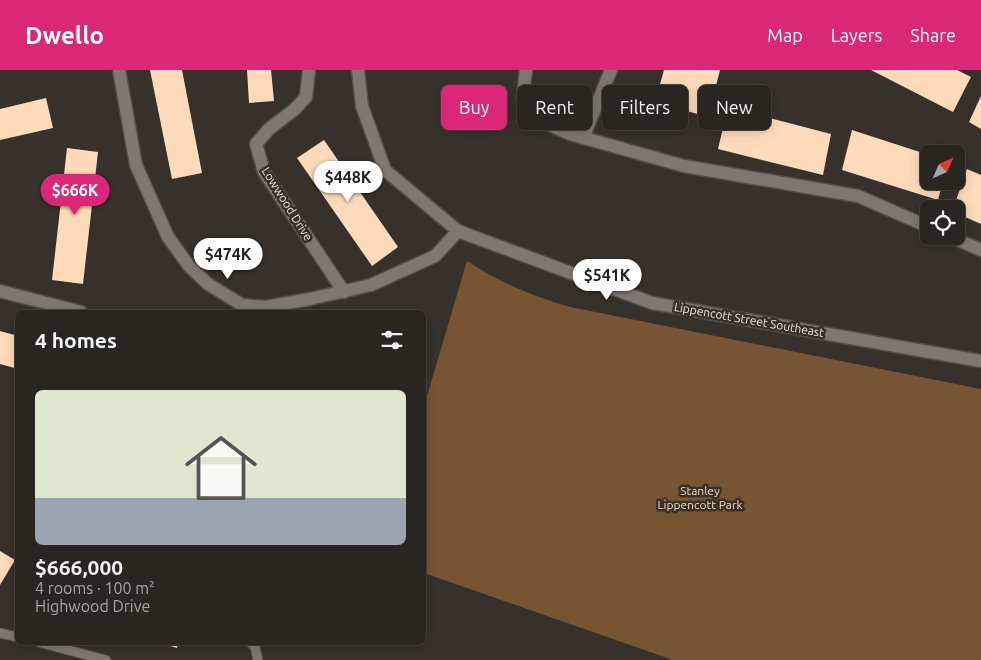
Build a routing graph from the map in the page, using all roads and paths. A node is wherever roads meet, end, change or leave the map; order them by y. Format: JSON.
{"nodes":[{"id":1,"x":119,"y":70,"type":"edge"},
{"id":2,"x":309,"y":70,"type":"edge"},
{"id":3,"x":358,"y":70,"type":"edge"},
{"id":4,"x":526,"y":70,"type":"edge"},
{"id":5,"x":611,"y":70,"type":"edge"},
{"id":6,"x":583,"y":138,"type":"junction"},
{"id":7,"x":920,"y":223,"type":"edge"},
{"id":8,"x":458,"y":231,"type":"junction"},
{"id":9,"x":965,"y":243,"type":"edge"},
{"id":10,"x":981,"y":250,"type":"edge"},
{"id":11,"x":0,"y":292,"type":"edge"},
{"id":12,"x":344,"y":292,"type":"junction"},
{"id":13,"x":73,"y":310,"type":"edge"},
{"id":14,"x":981,"y":361,"type":"edge"},
{"id":15,"x":0,"y":633,"type":"edge"},
{"id":16,"x":15,"y":636,"type":"edge"},
{"id":17,"x":49,"y":645,"type":"edge"},
{"id":18,"x":253,"y":645,"type":"edge"},
{"id":19,"x":106,"y":660,"type":"edge"},
{"id":20,"x":258,"y":660,"type":"edge"}],
"edges":[{"from":1,"to":12,"type":"street"},
{"from":2,"to":12,"type":"street","name":"Lowwood Drive"},
{"from":3,"to":8,"type":"street","name":"Lippencott Street Southeast"},
{"from":4,"to":6,"type":"street"},
{"from":5,"to":6,"type":"street"},
{"from":6,"to":7,"type":"street"},
{"from":8,"to":12,"type":"street"},
{"from":8,"to":14,"type":"street","name":"Lippencott Street Southeast"},
{"from":9,"to":10,"type":"street"},
{"from":11,"to":13,"type":"street"},
{"from":15,"to":16,"type":"lane"},
{"from":17,"to":19,"type":"lane"},
{"from":18,"to":20,"type":"lane"}]}
